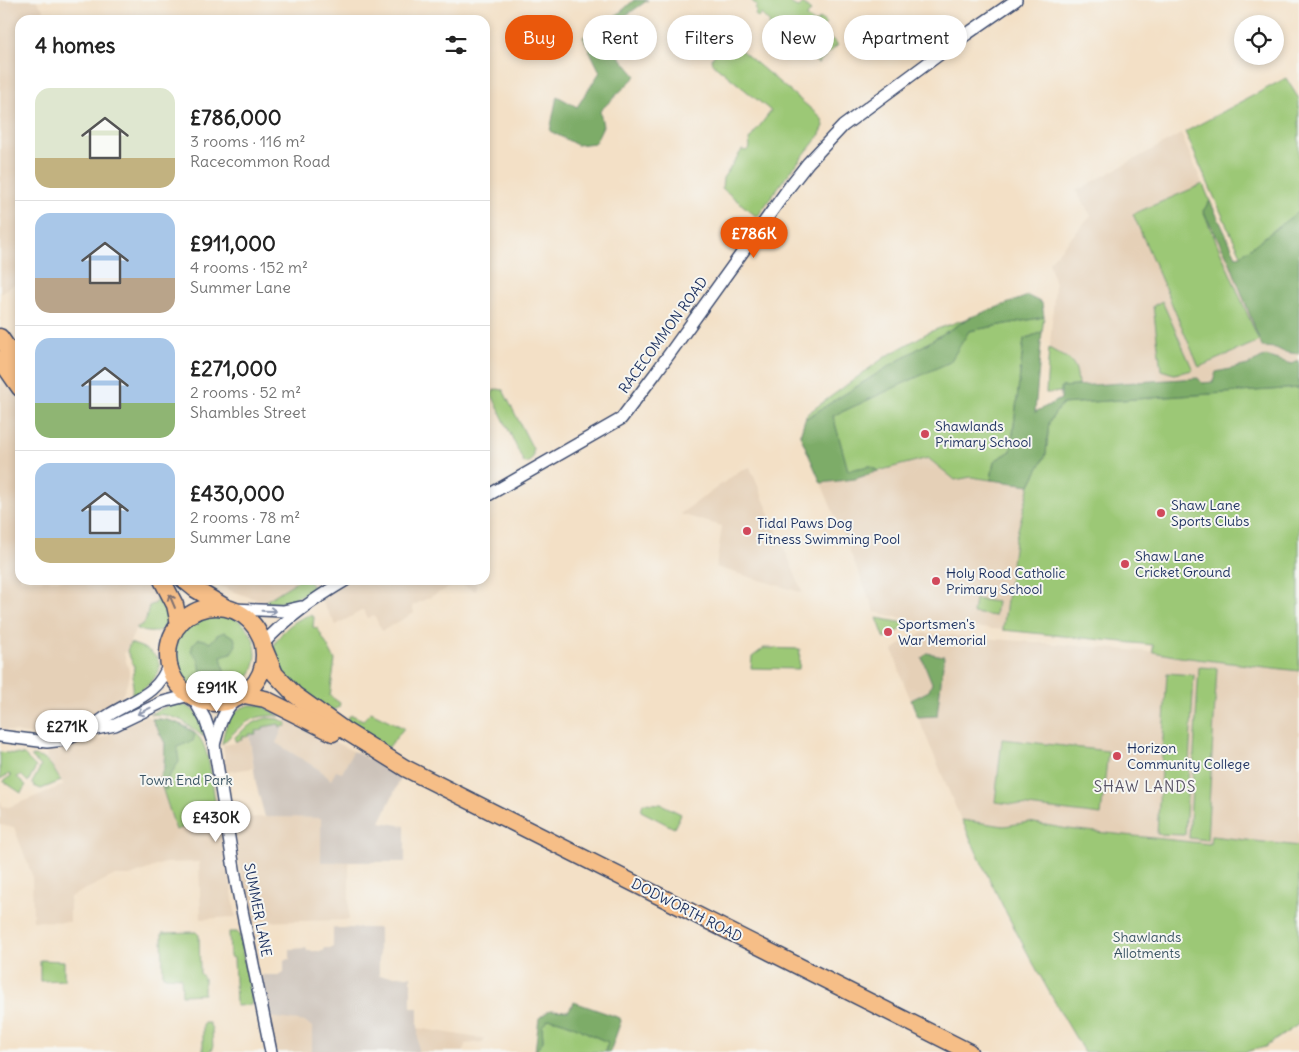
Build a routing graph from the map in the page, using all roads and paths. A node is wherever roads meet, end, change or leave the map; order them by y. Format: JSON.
{"nodes":[{"id":1,"x":1016,"y":0,"type":"edge"},
{"id":2,"x":0,"y":337,"type":"edge"},
{"id":3,"x":0,"y":359,"type":"edge"},
{"id":4,"x":15,"y":359,"type":"edge"},
{"id":5,"x":15,"y":381,"type":"edge"},
{"id":6,"x":490,"y":494,"type":"edge"},
{"id":7,"x":165,"y":585,"type":"edge"},
{"id":8,"x":190,"y":585,"type":"edge"},
{"id":9,"x":338,"y":585,"type":"edge"},
{"id":10,"x":305,"y":606,"type":"junction"},
{"id":11,"x":229,"y":608,"type":"junction"},
{"id":12,"x":179,"y":624,"type":"junction"},
{"id":13,"x":264,"y":646,"type":"junction"},
{"id":14,"x":169,"y":663,"type":"junction"},
{"id":15,"x":191,"y":696,"type":"junction"},
{"id":16,"x":240,"y":697,"type":"junction"},
{"id":17,"x":86,"y":731,"type":"junction"},
{"id":18,"x":0,"y":736,"type":"edge"},
{"id":19,"x":214,"y":745,"type":"junction"},
{"id":20,"x":404,"y":768,"type":"junction"},
{"id":21,"x":271,"y":1052,"type":"edge"},
{"id":22,"x":969,"y":1052,"type":"edge"}],
"edges":[{"from":1,"to":6,"type":"street","name":"RACECOMMON ROAD"},
{"from":2,"to":4,"type":"highway"},
{"from":3,"to":5,"type":"highway"},
{"from":12,"to":7,"type":"highway","one_way":true},
{"from":8,"to":11,"type":"highway"},
{"from":9,"to":10,"type":"street"},
{"from":11,"to":10,"type":"street","one_way":true},
{"from":10,"to":13,"type":"street"},
{"from":11,"to":12,"type":"highway"},
{"from":11,"to":13,"type":"highway"},
{"from":12,"to":14,"type":"highway"},
{"from":13,"to":16,"type":"highway"},
{"from":13,"to":20,"type":"highway","name":"DODWORTH ROAD"},
{"from":14,"to":15,"type":"highway"},
{"from":14,"to":17,"type":"street"},
{"from":15,"to":16,"type":"highway"},
{"from":15,"to":17,"type":"street","one_way":true},
{"from":15,"to":19,"type":"street","name":"SUMMER LANE"},
{"from":16,"to":19,"type":"street","name":"SUMMER LANE"},
{"from":16,"to":20,"type":"highway","name":"DODWORTH ROAD"},
{"from":17,"to":18,"type":"street"},
{"from":19,"to":21,"type":"street","name":"SUMMER LANE"},
{"from":20,"to":22,"type":"highway","name":"DODWORTH ROAD"}]}
